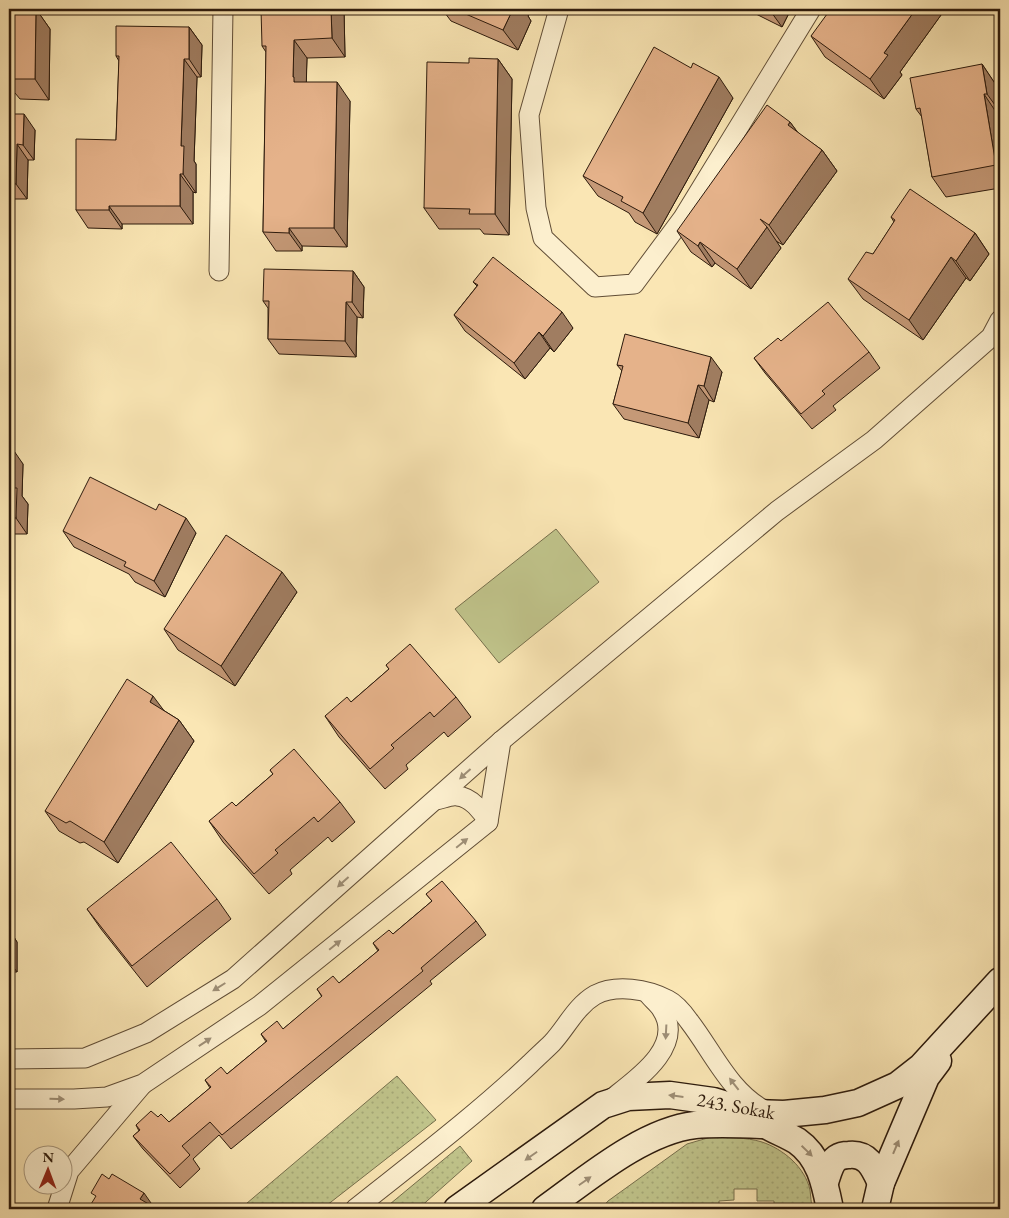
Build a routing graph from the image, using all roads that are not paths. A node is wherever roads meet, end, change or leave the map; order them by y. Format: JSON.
{"nodes":[{"id":1,"x":223,"y":9,"type":"edge"},
{"id":2,"x":559,"y":9,"type":"edge"},
{"id":3,"x":811,"y":9,"type":"edge"},
{"id":4,"x":219,"y":271,"type":"dead end"},
{"id":5,"x":1000,"y":320,"type":"edge"},
{"id":6,"x":501,"y":741,"type":"junction"},
{"id":7,"x":436,"y":800,"type":"junction"},
{"id":8,"x":488,"y":822,"type":"junction"},
{"id":9,"x":1000,"y":981,"type":"edge"},
{"id":10,"x":645,"y":991,"type":"junction"},
{"id":11,"x":982,"y":1003,"type":"junction"},
{"id":12,"x":9,"y":1059,"type":"edge"},
{"id":13,"x":926,"y":1077,"type":"junction"},
{"id":14,"x":143,"y":1084,"type":"junction"},
{"id":15,"x":9,"y":1099,"type":"edge"},
{"id":16,"x":603,"y":1105,"type":"junction"},
{"id":17,"x":768,"y":1120,"type":"junction"},
{"id":18,"x":824,"y":1182,"type":"junction"},
{"id":19,"x":881,"y":1183,"type":"junction"},
{"id":20,"x":57,"y":1209,"type":"edge"},
{"id":21,"x":355,"y":1209,"type":"edge"},
{"id":22,"x":457,"y":1209,"type":"edge"},
{"id":23,"x":545,"y":1209,"type":"edge"},
{"id":24,"x":830,"y":1209,"type":"edge"},
{"id":25,"x":875,"y":1209,"type":"edge"}],
"edges":[{"from":1,"to":4,"type":"street"},
{"from":2,"to":3,"type":"street"},
{"from":5,"to":6,"type":"street"},
{"from":6,"to":7,"type":"street","one_way":true},
{"from":6,"to":8,"type":"street"},
{"from":7,"to":8,"type":"street"},
{"from":7,"to":12,"type":"street","one_way":true},
{"from":14,"to":8,"type":"street","one_way":true},
{"from":9,"to":11,"type":"street","name":"243. Sokak"},
{"from":10,"to":16,"type":"street","one_way":true},
{"from":17,"to":10,"type":"street","one_way":true},
{"from":10,"to":21,"type":"street"},
{"from":11,"to":13,"type":"street"},
{"from":11,"to":17,"type":"street","name":"243. Sokak"},
{"from":13,"to":17,"type":"street","name":"243. Sokak"},
{"from":19,"to":13,"type":"street","one_way":true},
{"from":15,"to":14,"type":"street","one_way":true},
{"from":14,"to":20,"type":"street"},
{"from":17,"to":16,"type":"street","name":"243. Sokak","one_way":true},
{"from":16,"to":22,"type":"street","name":"243. Sokak","one_way":true},
{"from":17,"to":18,"type":"street","one_way":true},
{"from":23,"to":17,"type":"street","name":"243. Sokak","one_way":true},
{"from":18,"to":19,"type":"street"},
{"from":18,"to":24,"type":"street"},
{"from":19,"to":25,"type":"street"}]}
